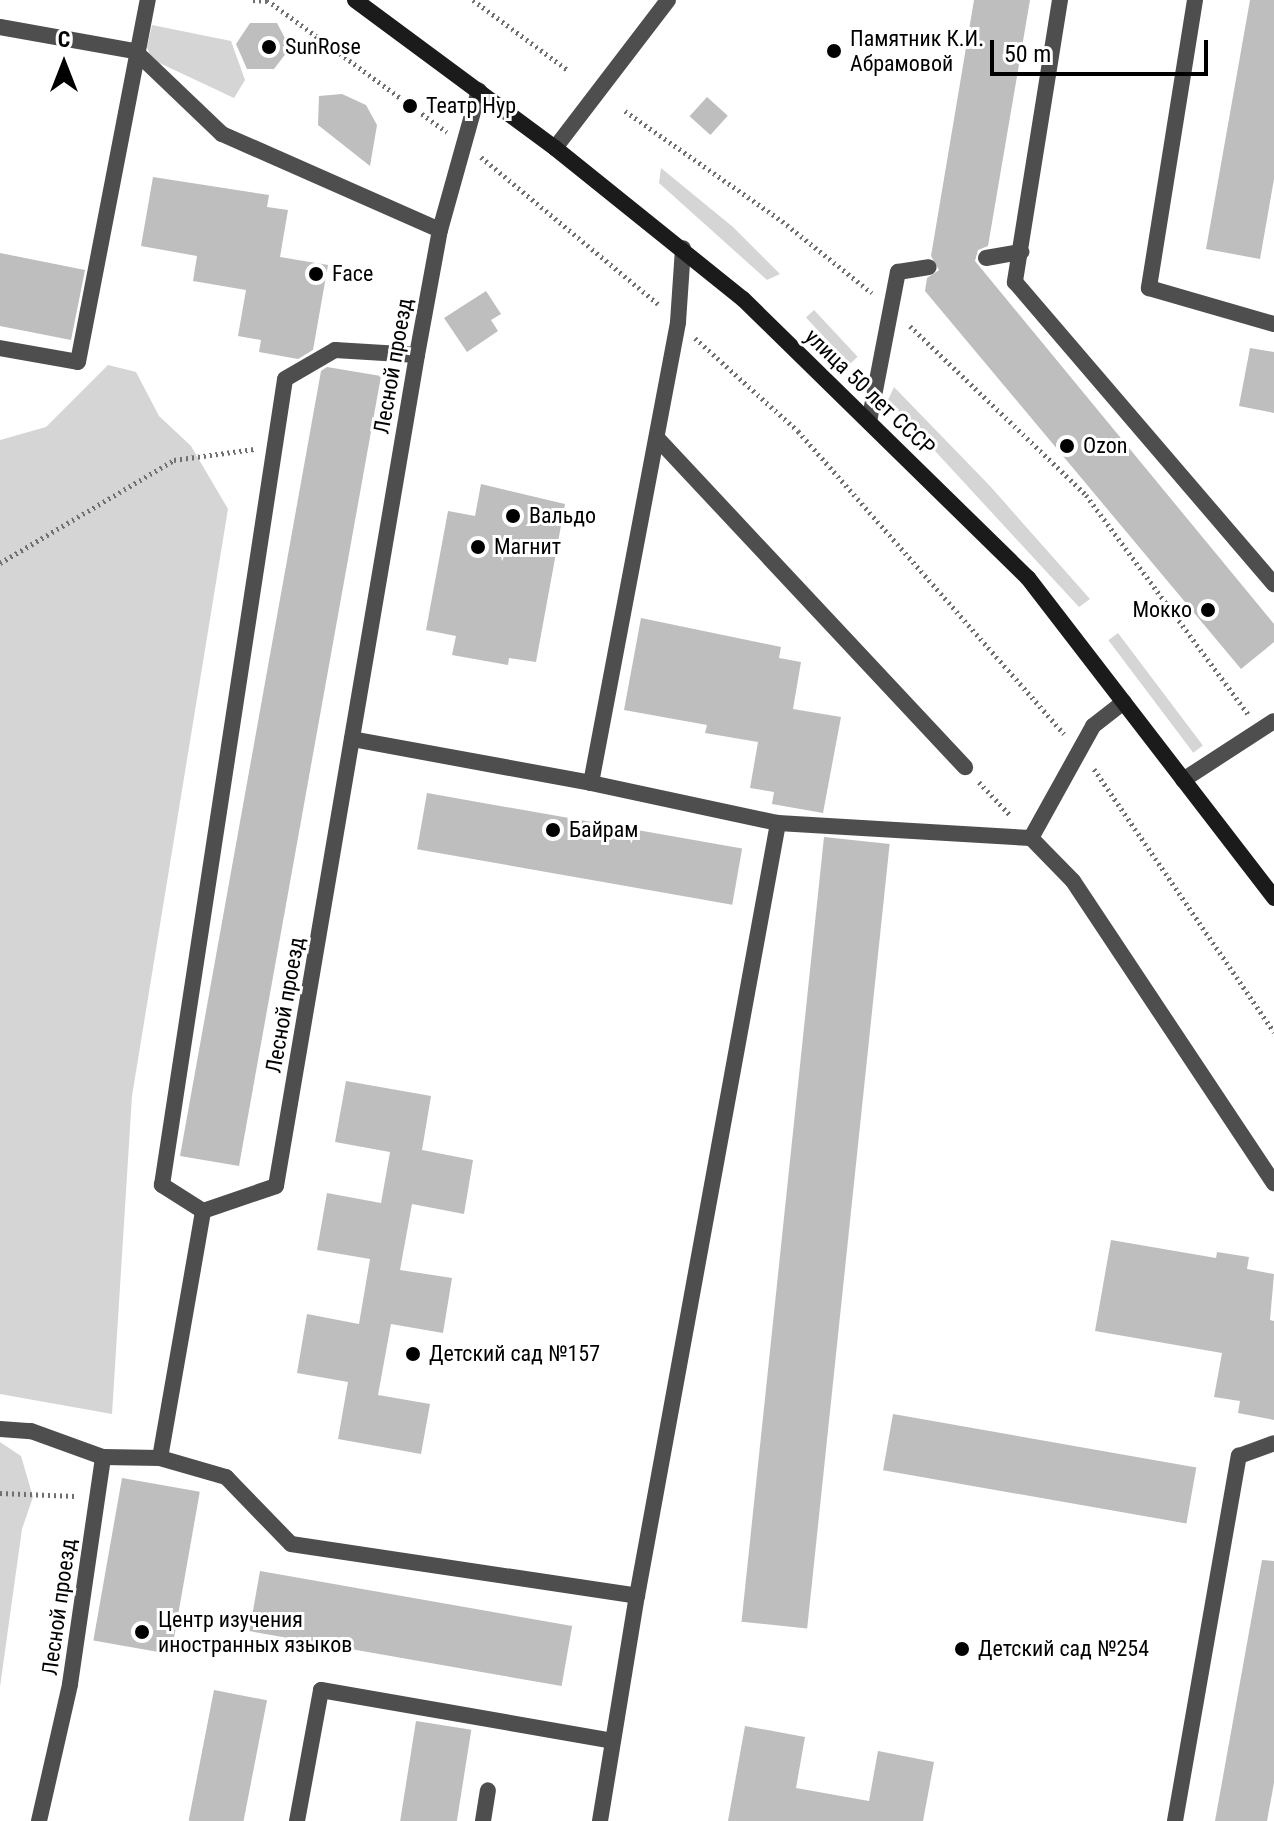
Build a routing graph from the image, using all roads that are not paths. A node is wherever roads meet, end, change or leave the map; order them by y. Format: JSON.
{"nodes":[{"id":1,"x":148,"y":0,"type":"edge"},
{"id":2,"x":668,"y":0,"type":"edge"},
{"id":3,"x":1060,"y":0,"type":"edge"},
{"id":4,"x":1195,"y":0,"type":"edge"},
{"id":5,"x":359,"y":1,"type":"edge"},
{"id":6,"x":0,"y":27,"type":"edge"},
{"id":7,"x":135,"y":51,"type":"junction"},
{"id":8,"x":479,"y":90,"type":"junction"},
{"id":9,"x":555,"y":148,"type":"junction"},
{"id":10,"x":440,"y":230,"type":"junction"},
{"id":11,"x":683,"y":248,"type":"junction"},
{"id":12,"x":1021,"y":252,"type":"junction"},
{"id":13,"x":986,"y":258,"type":"dead end"},
{"id":14,"x":929,"y":267,"type":"dead end"},
{"id":15,"x":1274,"y":324,"type":"edge"},
{"id":16,"x":0,"y":348,"type":"edge"},
{"id":17,"x":417,"y":355,"type":"junction"},
{"id":18,"x":869,"y":422,"type":"junction"},
{"id":19,"x":657,"y":438,"type":"junction"},
{"id":20,"x":1274,"y":584,"type":"edge"},
{"id":21,"x":1124,"y":702,"type":"junction"},
{"id":22,"x":1267,"y":726,"type":"edge"},
{"id":23,"x":352,"y":739,"type":"junction"},
{"id":24,"x":965,"y":767,"type":"road end"},
{"id":25,"x":1183,"y":780,"type":"junction"},
{"id":26,"x":591,"y":783,"type":"junction"},
{"id":27,"x":778,"y":823,"type":"junction"},
{"id":28,"x":1031,"y":838,"type":"junction"},
{"id":29,"x":1274,"y":898,"type":"edge"},
{"id":30,"x":1274,"y":1183,"type":"edge"},
{"id":31,"x":203,"y":1211,"type":"junction"},
{"id":32,"x":0,"y":1429,"type":"edge"},
{"id":33,"x":1274,"y":1443,"type":"edge"},
{"id":34,"x":103,"y":1457,"type":"junction"},
{"id":35,"x":160,"y":1458,"type":"junction"},
{"id":36,"x":637,"y":1596,"type":"junction"},
{"id":37,"x":613,"y":1741,"type":"junction"},
{"id":38,"x":488,"y":1790,"type":"dead end"},
{"id":39,"x":39,"y":1821,"type":"edge"},
{"id":40,"x":297,"y":1821,"type":"edge"},
{"id":41,"x":483,"y":1821,"type":"edge"},
{"id":42,"x":600,"y":1821,"type":"edge"},
{"id":43,"x":1175,"y":1821,"type":"edge"}],
"edges":[{"from":1,"to":7,"type":"street"},
{"from":2,"to":9,"type":"street"},
{"from":3,"to":12,"type":"street"},
{"from":4,"to":15,"type":"street"},
{"from":5,"to":8,"type":"main road","name":"улица 50 лет СССР"},
{"from":6,"to":7,"type":"street"},
{"from":7,"to":10,"type":"street"},
{"from":7,"to":16,"type":"street"},
{"from":8,"to":9,"type":"main road","name":"улица 50 лет СССР"},
{"from":8,"to":10,"type":"street","name":"Лесной проезд"},
{"from":9,"to":11,"type":"main road","name":"улица 50 лет СССР"},
{"from":10,"to":17,"type":"street","name":"Лесной проезд"},
{"from":11,"to":18,"type":"main road","name":"улица 50 лет СССР"},
{"from":11,"to":19,"type":"street"},
{"from":12,"to":13,"type":"street"},
{"from":12,"to":20,"type":"street"},
{"from":14,"to":18,"type":"street"},
{"from":17,"to":23,"type":"street","name":"Лесной проезд"},
{"from":17,"to":31,"type":"street"},
{"from":18,"to":21,"type":"main road","name":"улица 50 лет СССР"},
{"from":19,"to":24,"type":"street"},
{"from":19,"to":26,"type":"street"},
{"from":21,"to":25,"type":"main road","name":"улица 50 лет СССР"},
{"from":21,"to":28,"type":"street"},
{"from":22,"to":25,"type":"street"},
{"from":23,"to":26,"type":"street"},
{"from":23,"to":31,"type":"street","name":"Лесной проезд"},
{"from":25,"to":29,"type":"main road","name":"улица 50 лет СССР"},
{"from":26,"to":27,"type":"street"},
{"from":27,"to":28,"type":"street"},
{"from":27,"to":36,"type":"street"},
{"from":28,"to":30,"type":"street"},
{"from":31,"to":35,"type":"street"},
{"from":32,"to":34,"type":"street"},
{"from":33,"to":43,"type":"street"},
{"from":34,"to":35,"type":"street"},
{"from":34,"to":39,"type":"street","name":"Лесной проезд"},
{"from":35,"to":36,"type":"street"},
{"from":36,"to":37,"type":"street"},
{"from":37,"to":40,"type":"street"},
{"from":37,"to":42,"type":"street"},
{"from":38,"to":41,"type":"street"}]}
